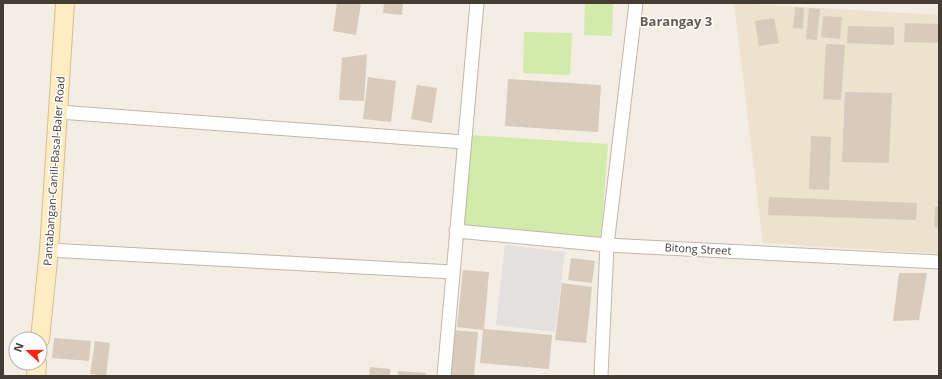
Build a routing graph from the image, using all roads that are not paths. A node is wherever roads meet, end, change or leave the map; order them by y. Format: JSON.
{"nodes":[{"id":1,"x":65,"y":3,"type":"edge"},
{"id":2,"x":478,"y":3,"type":"edge"},
{"id":3,"x":636,"y":3,"type":"edge"},
{"id":4,"x":59,"y":112,"type":"junction"},
{"id":5,"x":464,"y":142,"type":"junction"},
{"id":6,"x":456,"y":231,"type":"junction"},
{"id":7,"x":607,"y":245,"type":"junction"},
{"id":8,"x":49,"y":250,"type":"junction"},
{"id":9,"x":939,"y":262,"type":"edge"},
{"id":10,"x":453,"y":272,"type":"junction"},
{"id":11,"x":41,"y":331,"type":"edge"},
{"id":12,"x":444,"y":376,"type":"edge"},
{"id":13,"x":601,"y":376,"type":"edge"}],
"edges":[{"from":1,"to":4,"type":"main road","name":"Pantabangan-Canili-Basal-Baler Road"},
{"from":2,"to":5,"type":"street"},
{"from":3,"to":7,"type":"street"},
{"from":4,"to":5,"type":"street"},
{"from":4,"to":8,"type":"main road","name":"Pantabangan-Canili-Basal-Baler Road"},
{"from":5,"to":6,"type":"street"},
{"from":6,"to":7,"type":"street","name":"Bitong Street"},
{"from":6,"to":10,"type":"street"},
{"from":7,"to":9,"type":"street","name":"Bitong Street"},
{"from":7,"to":13,"type":"street"},
{"from":8,"to":10,"type":"street"},
{"from":8,"to":11,"type":"main road","name":"Pantabangan-Canili-Basal-Baler Road"},
{"from":10,"to":12,"type":"street"}]}
